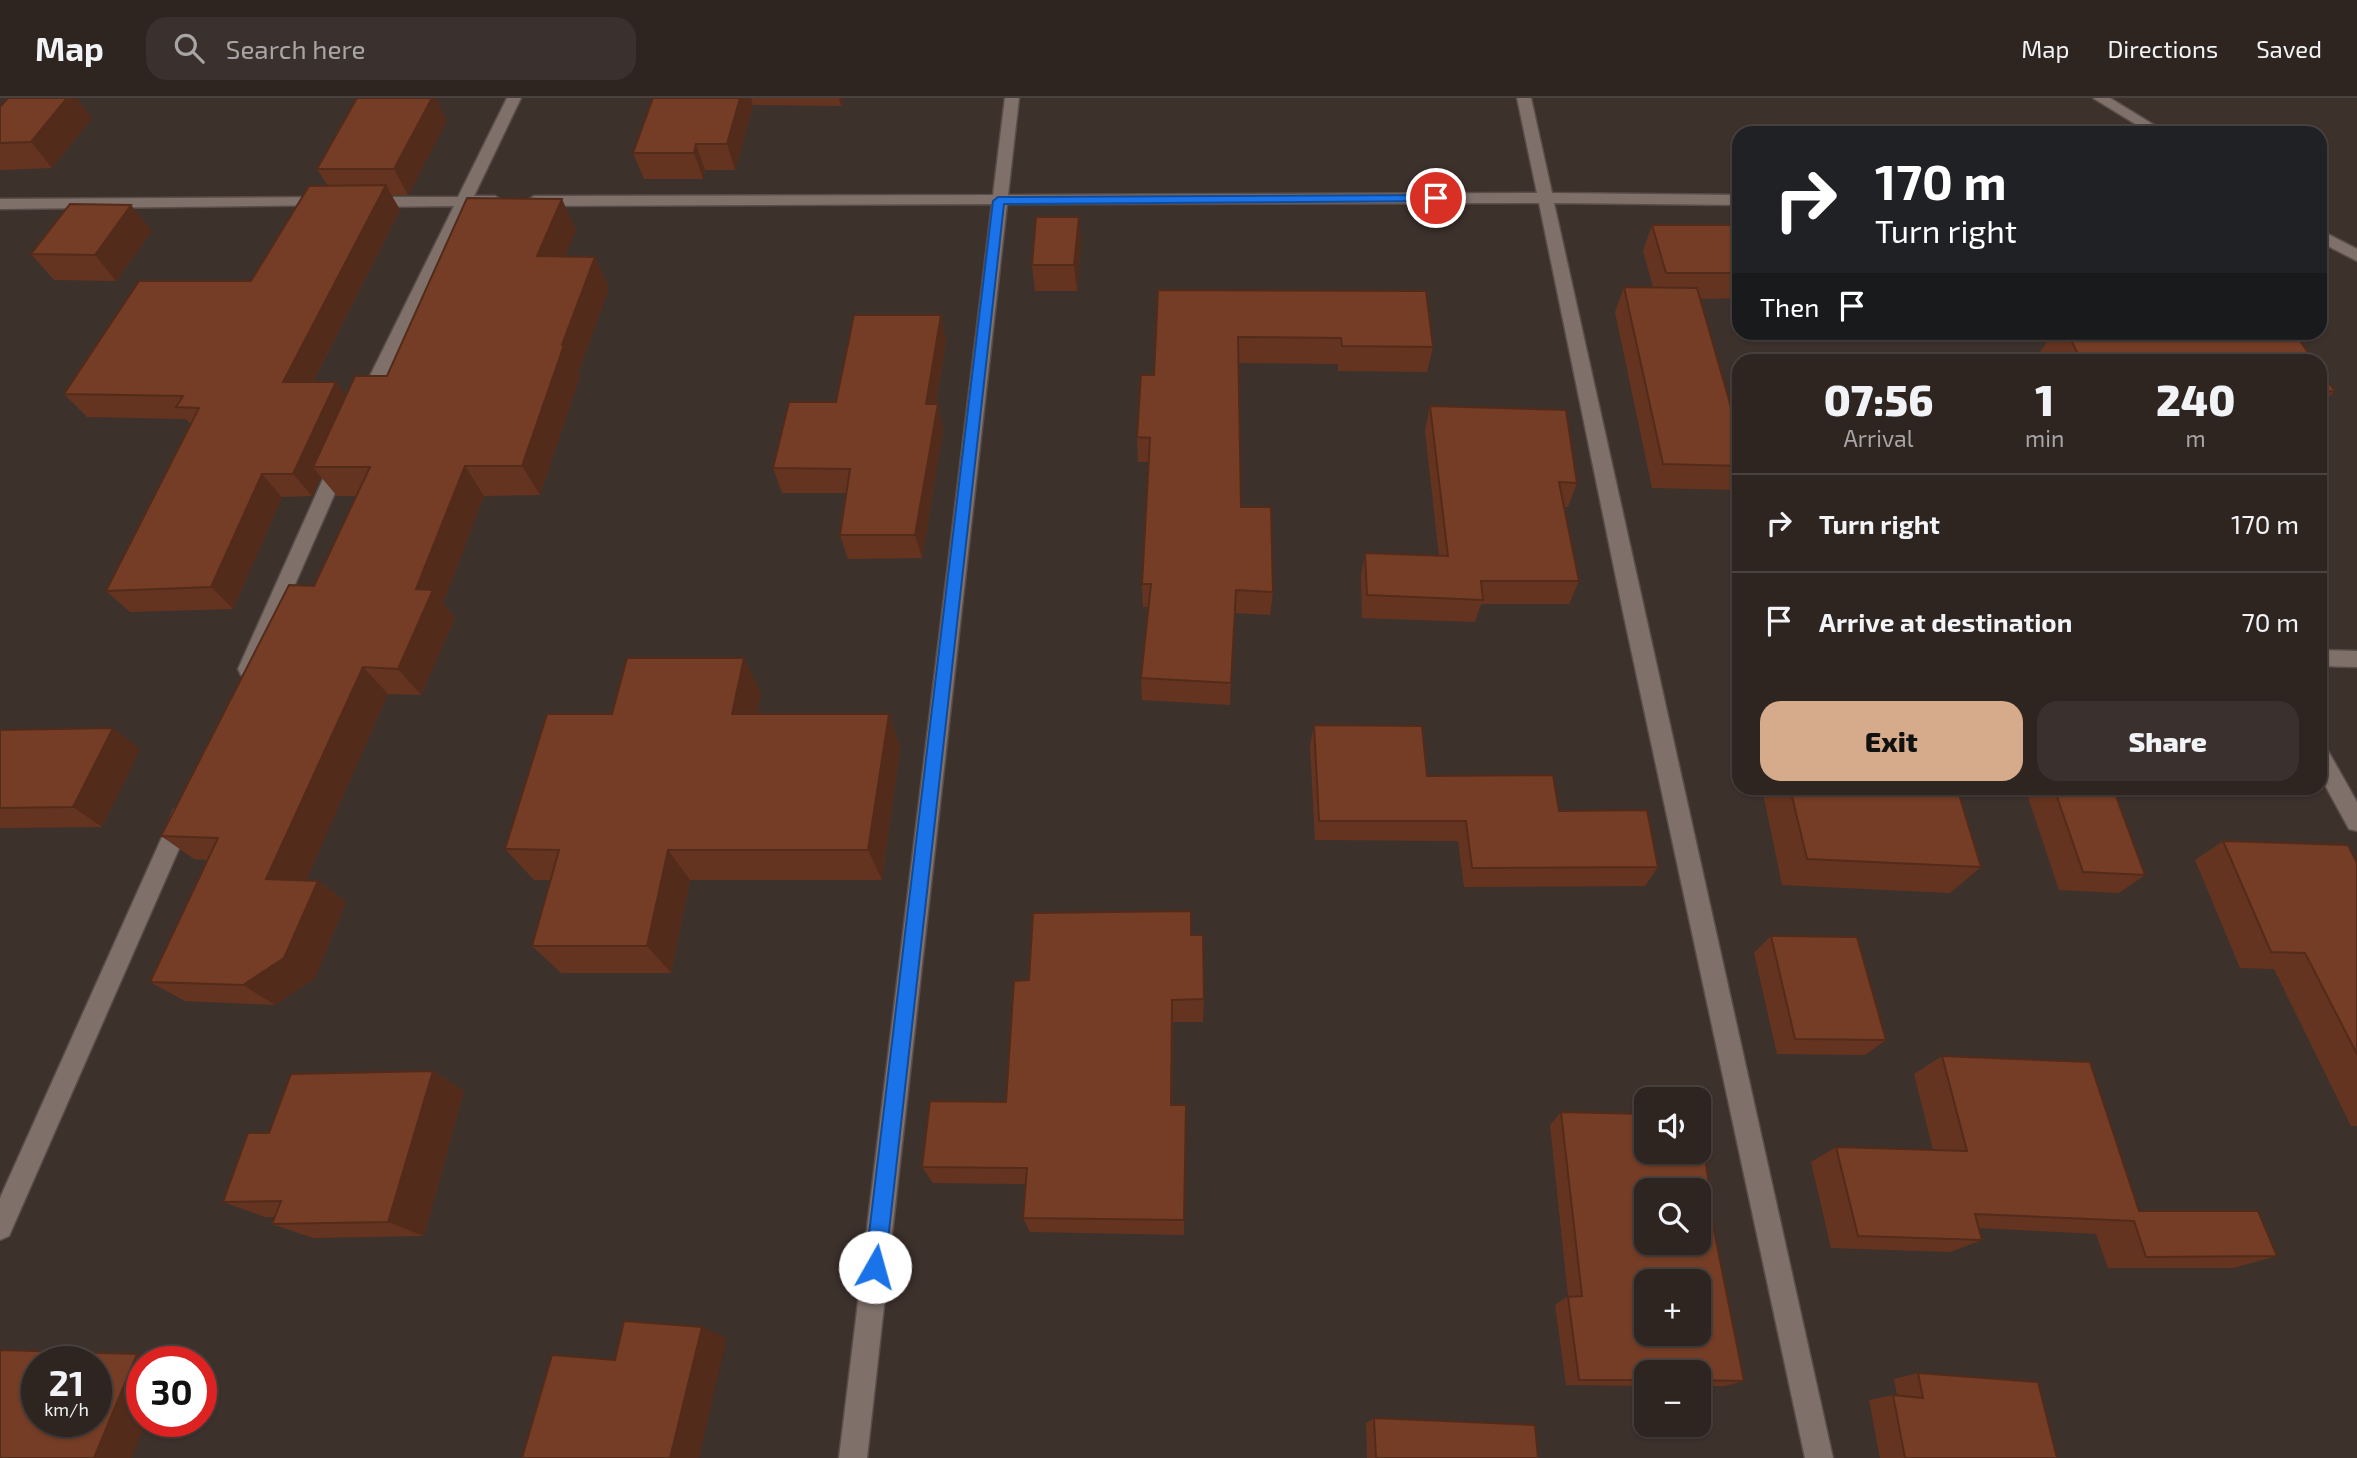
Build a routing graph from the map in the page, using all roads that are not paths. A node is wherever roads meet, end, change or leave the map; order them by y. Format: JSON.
{"nodes":[{"id":1,"x":514,"y":98,"type":"edge"},
{"id":2,"x":1012,"y":98,"type":"edge"},
{"id":3,"x":1524,"y":98,"type":"edge"},
{"id":4,"x":2100,"y":98,"type":"edge"},
{"id":5,"x":2148,"y":126,"type":"edge"},
{"id":6,"x":1546,"y":198,"type":"junction"},
{"id":7,"x":1732,"y":200,"type":"edge"},
{"id":8,"x":462,"y":201,"type":"junction"},
{"id":9,"x":998,"y":201,"type":"junction"},
{"id":10,"x":0,"y":204,"type":"edge"},
{"id":11,"x":2327,"y":239,"type":"edge"},
{"id":12,"x":2357,"y":256,"type":"edge"},
{"id":13,"x":360,"y":417,"type":"edge"},
{"id":14,"x":349,"y":442,"type":"edge"},
{"id":15,"x":2327,"y":658,"type":"edge"},
{"id":16,"x":2357,"y":659,"type":"edge"},
{"id":17,"x":242,"y":682,"type":"edge"},
{"id":18,"x":2327,"y":768,"type":"edge"},
{"id":19,"x":191,"y":796,"type":"edge"},
{"id":20,"x":2357,"y":822,"type":"edge"},
{"id":21,"x":0,"y":1227,"type":"edge"},
{"id":22,"x":853,"y":1458,"type":"edge"},
{"id":23,"x":1819,"y":1458,"type":"edge"}],
"edges":[{"from":1,"to":8,"type":"street"},
{"from":2,"to":9,"type":"street"},
{"from":3,"to":6,"type":"street"},
{"from":4,"to":5,"type":"street"},
{"from":6,"to":7,"type":"street"},
{"from":6,"to":9,"type":"street"},
{"from":6,"to":23,"type":"street"},
{"from":8,"to":9,"type":"street"},
{"from":8,"to":10,"type":"street"},
{"from":8,"to":13,"type":"street"},
{"from":9,"to":22,"type":"street"},
{"from":11,"to":12,"type":"street"},
{"from":14,"to":17,"type":"street"},
{"from":15,"to":16,"type":"street"},
{"from":18,"to":20,"type":"street"},
{"from":19,"to":21,"type":"street"}]}
